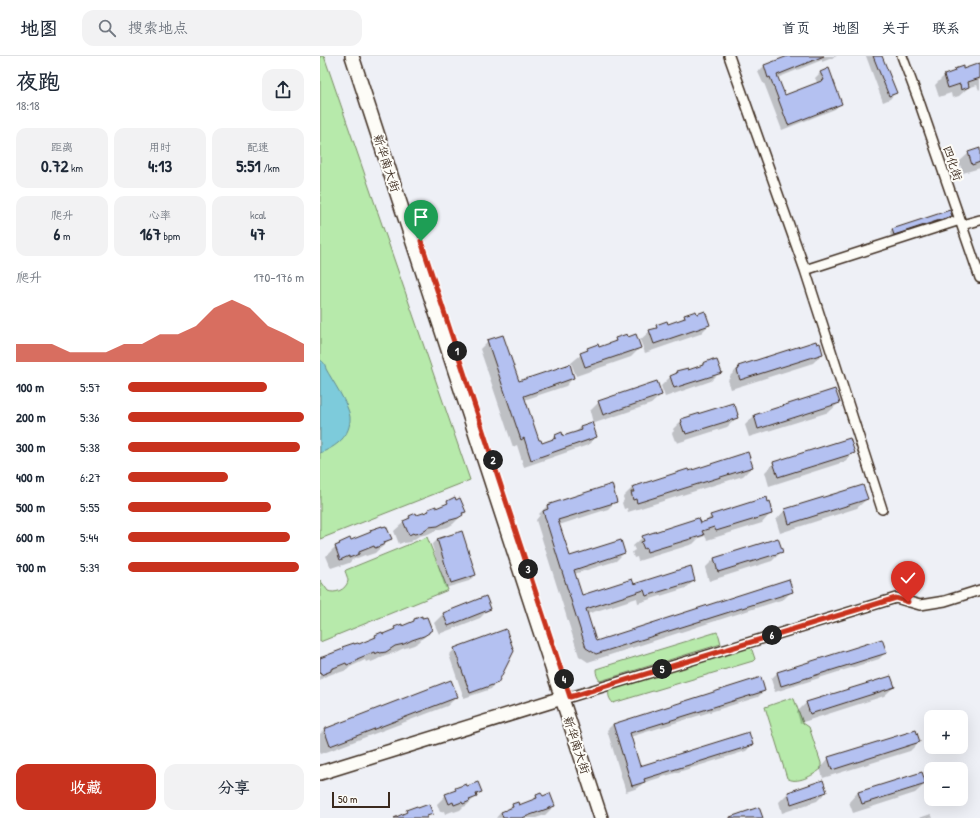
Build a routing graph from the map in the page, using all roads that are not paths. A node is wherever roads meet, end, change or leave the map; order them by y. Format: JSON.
{"nodes":[{"id":1,"x":352,"y":56,"type":"edge"},
{"id":2,"x":361,"y":56,"type":"edge"},
{"id":3,"x":729,"y":56,"type":"edge"},
{"id":4,"x":902,"y":56,"type":"edge"},
{"id":5,"x":980,"y":220,"type":"edge"},
{"id":6,"x":961,"y":222,"type":"junction"},
{"id":7,"x":805,"y":270,"type":"junction"},
{"id":8,"x":980,"y":278,"type":"edge"},
{"id":9,"x":882,"y":509,"type":"dead end"},
{"id":10,"x":980,"y":590,"type":"edge"},
{"id":11,"x":566,"y":697,"type":"junction"},
{"id":12,"x":320,"y":773,"type":"edge"},
{"id":13,"x":601,"y":818,"type":"edge"},
{"id":14,"x":609,"y":818,"type":"edge"}],
"edges":[{"from":1,"to":11,"type":"main road","name":"新华南大街"},
{"from":2,"to":11,"type":"main road","name":"新华南大街"},
{"from":3,"to":7,"type":"street"},
{"from":4,"to":6,"type":"street","name":"四化街"},
{"from":5,"to":6,"type":"street"},
{"from":6,"to":7,"type":"street"},
{"from":6,"to":8,"type":"street","name":"四化街"},
{"from":7,"to":9,"type":"street"},
{"from":10,"to":11,"type":"street"},
{"from":11,"to":12,"type":"main road"},
{"from":11,"to":13,"type":"main road","name":"新华南大街"},
{"from":11,"to":14,"type":"main road","name":"新华南大街"}]}
